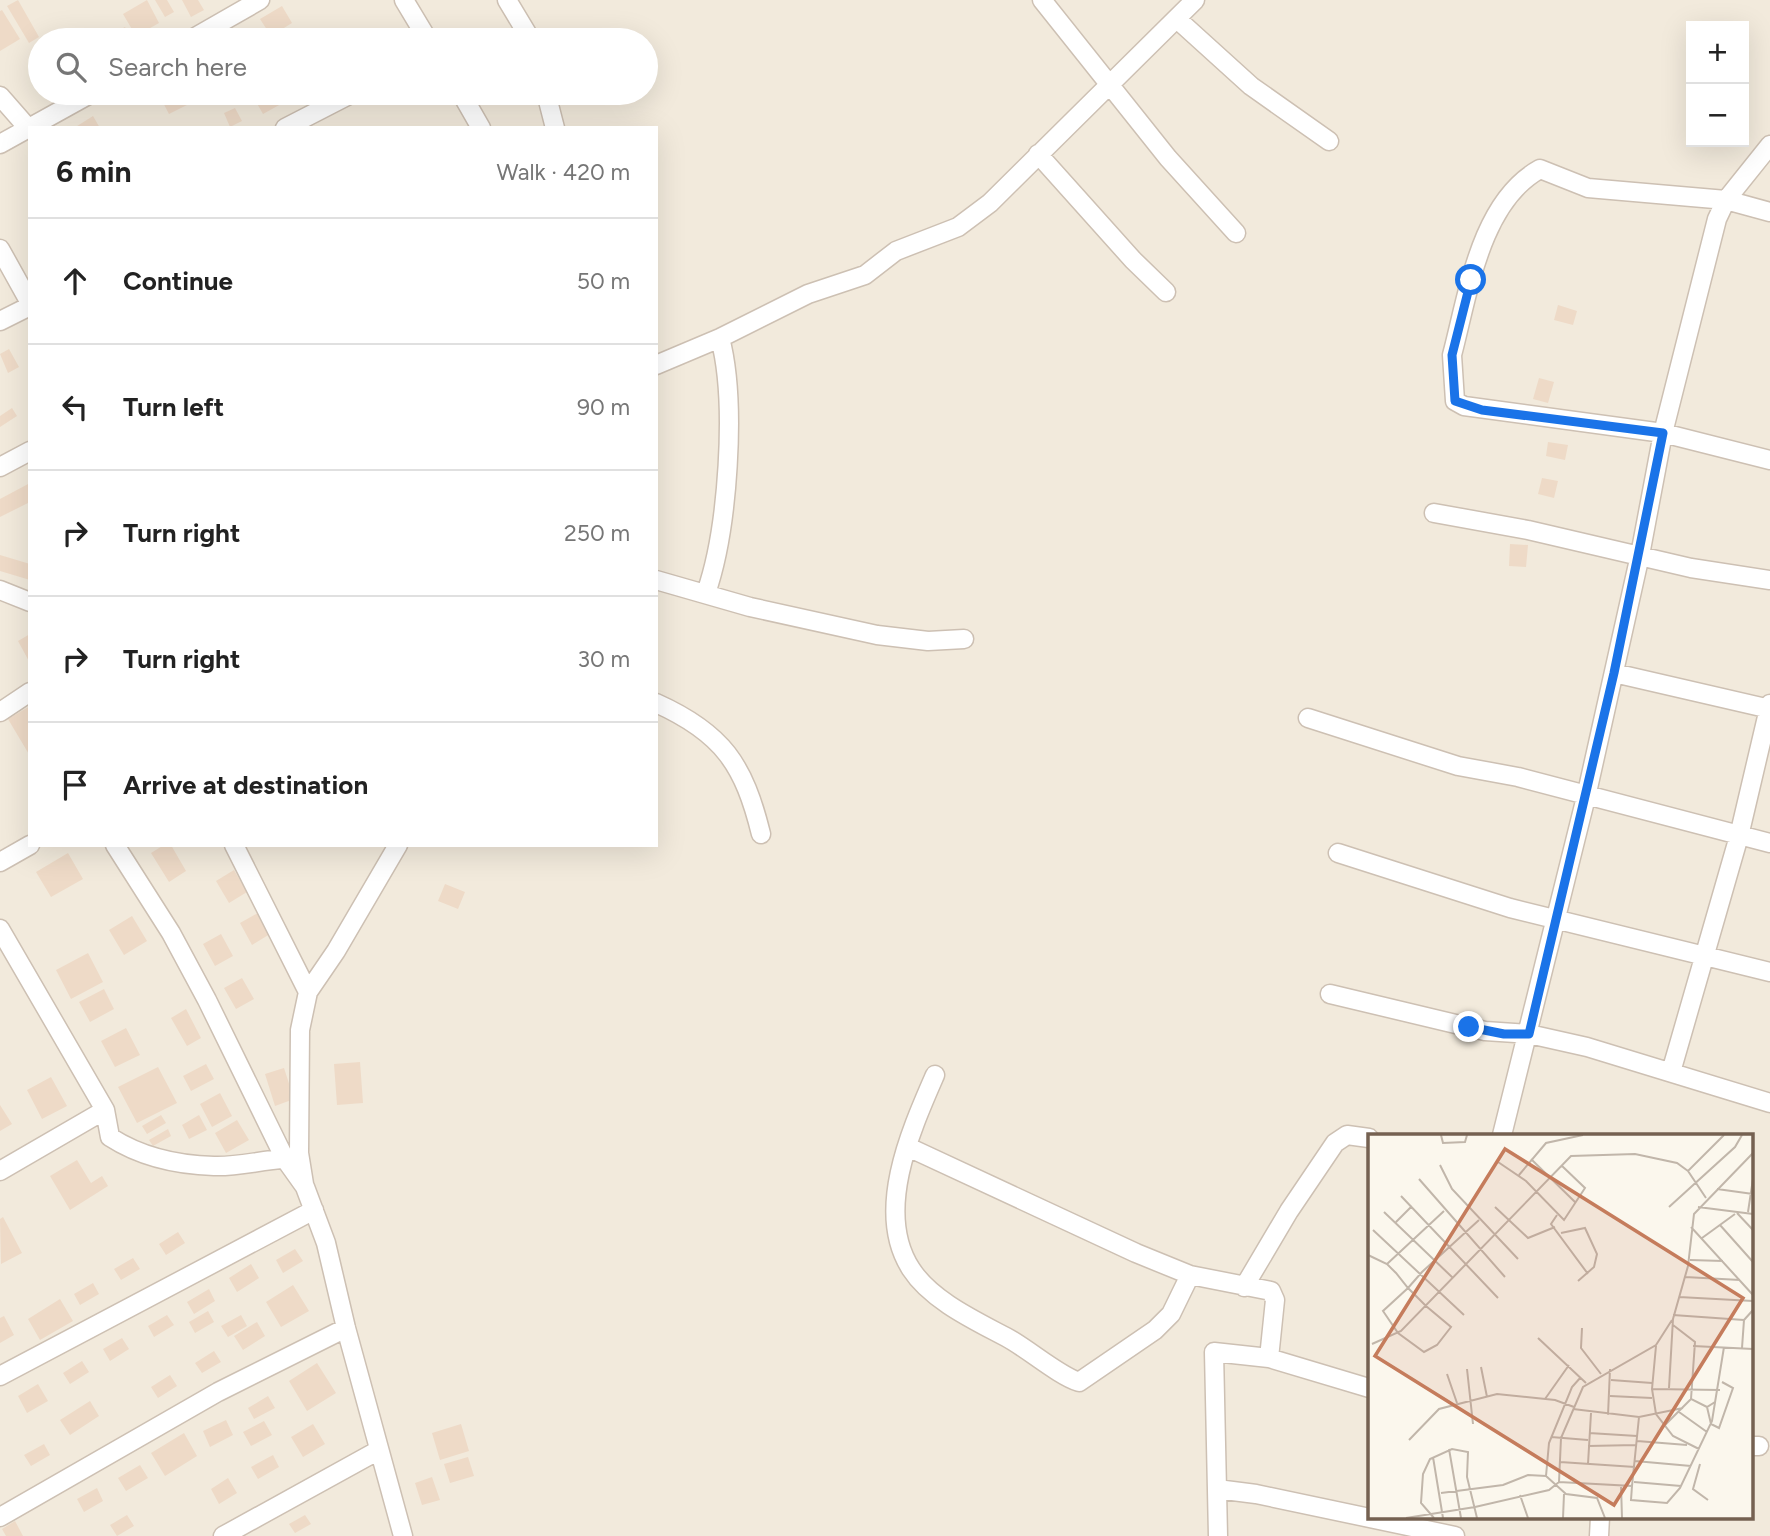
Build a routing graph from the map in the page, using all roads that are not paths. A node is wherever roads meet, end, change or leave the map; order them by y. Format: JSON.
{"nodes":[{"id":1,"x":260,"y":0,"type":"edge"},
{"id":2,"x":404,"y":0,"type":"edge"},
{"id":3,"x":507,"y":0,"type":"edge"},
{"id":4,"x":1042,"y":0,"type":"edge"},
{"id":5,"x":1195,"y":0,"type":"edge"},
{"id":6,"x":1177,"y":19,"type":"junction"},
{"id":7,"x":211,"y":28,"type":"edge"},
{"id":8,"x":421,"y":28,"type":"edge"},
{"id":9,"x":524,"y":28,"type":"edge"},
{"id":10,"x":1109,"y":86,"type":"junction"},
{"id":11,"x":0,"y":96,"type":"edge"},
{"id":12,"x":70,"y":105,"type":"edge"},
{"id":13,"x":330,"y":105,"type":"edge"},
{"id":14,"x":468,"y":105,"type":"edge"},
{"id":15,"x":550,"y":105,"type":"edge"},
{"id":16,"x":32,"y":126,"type":"edge"},
{"id":17,"x":289,"y":126,"type":"edge"},
{"id":18,"x":480,"y":126,"type":"edge"},
{"id":19,"x":555,"y":126,"type":"edge"},
{"id":20,"x":28,"y":128,"type":"joint"},
{"id":21,"x":1329,"y":141,"type":"dead end"},
{"id":22,"x":0,"y":144,"type":"edge"},
{"id":23,"x":1770,"y":145,"type":"edge"},
{"id":24,"x":1038,"y":154,"type":"junction"},
{"id":25,"x":1726,"y":200,"type":"junction"},
{"id":26,"x":1770,"y":212,"type":"edge"},
{"id":27,"x":1236,"y":233,"type":"dead end"},
{"id":28,"x":0,"y":249,"type":"edge"},
{"id":29,"x":22,"y":271,"type":"edge"},
{"id":30,"x":1166,"y":292,"type":"dead end"},
{"id":31,"x":28,"y":296,"type":"edge"},
{"id":32,"x":28,"y":305,"type":"edge"},
{"id":33,"x":0,"y":321,"type":"edge"},
{"id":34,"x":720,"y":338,"type":"junction"},
{"id":35,"x":658,"y":364,"type":"edge"},
{"id":36,"x":1663,"y":433,"type":"junction"},
{"id":37,"x":28,"y":452,"type":"edge"},
{"id":38,"x":1770,"y":460,"type":"edge"},
{"id":39,"x":0,"y":467,"type":"edge"},
{"id":40,"x":1434,"y":513,"type":"dead end"},
{"id":41,"x":1640,"y":555,"type":"junction"},
{"id":42,"x":1770,"y":580,"type":"edge"},
{"id":43,"x":658,"y":581,"type":"edge"},
{"id":44,"x":0,"y":590,"type":"edge"},
{"id":45,"x":706,"y":593,"type":"junction"},
{"id":46,"x":28,"y":601,"type":"edge"},
{"id":47,"x":964,"y":639,"type":"dead end"},
{"id":48,"x":1614,"y":673,"type":"junction"},
{"id":49,"x":28,"y":693,"type":"edge"},
{"id":50,"x":658,"y":704,"type":"edge"},
{"id":51,"x":1769,"y":707,"type":"edge"},
{"id":52,"x":0,"y":712,"type":"edge"},
{"id":53,"x":1308,"y":718,"type":"dead end"},
{"id":54,"x":1586,"y":797,"type":"junction"},
{"id":55,"x":761,"y":834,"type":"dead end"},
{"id":56,"x":1740,"y":836,"type":"junction"},
{"id":57,"x":1770,"y":843,"type":"edge"},
{"id":58,"x":28,"y":846,"type":"edge"},
{"id":59,"x":116,"y":847,"type":"edge"},
{"id":60,"x":235,"y":847,"type":"edge"},
{"id":61,"x":397,"y":847,"type":"edge"},
{"id":62,"x":1338,"y":853,"type":"dead end"},
{"id":63,"x":0,"y":862,"type":"edge"},
{"id":64,"x":1556,"y":918,"type":"junction"},
{"id":65,"x":0,"y":929,"type":"edge"},
{"id":66,"x":1703,"y":956,"type":"junction"},
{"id":67,"x":1770,"y":972,"type":"edge"},
{"id":68,"x":307,"y":992,"type":"junction"},
{"id":69,"x":1331,"y":994,"type":"dead end"},
{"id":70,"x":1529,"y":1034,"type":"junction"},
{"id":71,"x":1671,"y":1072,"type":"junction"},
{"id":72,"x":935,"y":1075,"type":"dead end"},
{"id":73,"x":1770,"y":1103,"type":"edge"},
{"id":74,"x":105,"y":1110,"type":"junction"},
{"id":75,"x":1502,"y":1134,"type":"edge"},
{"id":76,"x":1368,"y":1138,"type":"edge"},
{"id":77,"x":908,"y":1147,"type":"junction"},
{"id":78,"x":285,"y":1159,"type":"junction"},
{"id":79,"x":0,"y":1171,"type":"edge"},
{"id":80,"x":305,"y":1187,"type":"junction"},
{"id":81,"x":314,"y":1210,"type":"junction"},
{"id":82,"x":1190,"y":1275,"type":"junction"},
{"id":83,"x":1244,"y":1287,"type":"junction"},
{"id":84,"x":346,"y":1328,"type":"junction"},
{"id":85,"x":1269,"y":1358,"type":"junction"},
{"id":86,"x":0,"y":1376,"type":"edge"},
{"id":87,"x":1368,"y":1388,"type":"edge"},
{"id":88,"x":379,"y":1450,"type":"junction"},
{"id":89,"x":1217,"y":1489,"type":"junction"},
{"id":90,"x":1368,"y":1516,"type":"edge"},
{"id":91,"x":0,"y":1517,"type":"edge"},
{"id":92,"x":1377,"y":1518,"type":"edge"},
{"id":93,"x":1600,"y":1518,"type":"edge"},
{"id":94,"x":1443,"y":1530,"type":"edge"},
{"id":95,"x":223,"y":1536,"type":"edge"},
{"id":96,"x":403,"y":1536,"type":"edge"},
{"id":97,"x":1218,"y":1536,"type":"edge"},
{"id":98,"x":1599,"y":1536,"type":"edge"}],
"edges":[{"from":1,"to":7,"type":"street"},
{"from":2,"to":8,"type":"street"},
{"from":3,"to":9,"type":"street"},
{"from":4,"to":10,"type":"street"},
{"from":5,"to":6,"type":"street"},
{"from":6,"to":10,"type":"street"},
{"from":6,"to":21,"type":"street"},
{"from":10,"to":24,"type":"street"},
{"from":10,"to":27,"type":"street"},
{"from":11,"to":20,"type":"street"},
{"from":12,"to":16,"type":"street"},
{"from":13,"to":17,"type":"street"},
{"from":14,"to":18,"type":"street"},
{"from":15,"to":19,"type":"street"},
{"from":20,"to":22,"type":"street"},
{"from":23,"to":25,"type":"street"},
{"from":24,"to":30,"type":"street"},
{"from":24,"to":34,"type":"street"},
{"from":25,"to":26,"type":"street"},
{"from":25,"to":36,"type":"street"},
{"from":25,"to":36,"type":"street"},
{"from":28,"to":29,"type":"street"},
{"from":29,"to":31,"type":"street"},
{"from":32,"to":33,"type":"street"},
{"from":34,"to":35,"type":"street"},
{"from":34,"to":45,"type":"street"},
{"from":36,"to":38,"type":"street"},
{"from":36,"to":41,"type":"street"},
{"from":37,"to":39,"type":"street"},
{"from":40,"to":41,"type":"street"},
{"from":41,"to":42,"type":"street"},
{"from":41,"to":48,"type":"street"},
{"from":43,"to":45,"type":"street"},
{"from":44,"to":46,"type":"street"},
{"from":45,"to":47,"type":"street"},
{"from":48,"to":51,"type":"street"},
{"from":48,"to":54,"type":"street"},
{"from":49,"to":52,"type":"street"},
{"from":50,"to":55,"type":"street"},
{"from":51,"to":56,"type":"street"},
{"from":53,"to":54,"type":"street"},
{"from":54,"to":56,"type":"street"},
{"from":54,"to":64,"type":"street"},
{"from":56,"to":57,"type":"street"},
{"from":56,"to":66,"type":"street"},
{"from":58,"to":63,"type":"street"},
{"from":59,"to":78,"type":"street"},
{"from":60,"to":68,"type":"street"},
{"from":61,"to":68,"type":"street"},
{"from":62,"to":64,"type":"street"},
{"from":64,"to":66,"type":"street"},
{"from":64,"to":70,"type":"street"},
{"from":65,"to":74,"type":"street"},
{"from":66,"to":67,"type":"street"},
{"from":66,"to":71,"type":"street"},
{"from":68,"to":80,"type":"street"},
{"from":69,"to":70,"type":"street"},
{"from":70,"to":71,"type":"street"},
{"from":70,"to":75,"type":"street"},
{"from":71,"to":73,"type":"street"},
{"from":72,"to":77,"type":"street"},
{"from":74,"to":78,"type":"street"},
{"from":74,"to":79,"type":"street"},
{"from":76,"to":83,"type":"street"},
{"from":77,"to":82,"type":"street"},
{"from":77,"to":82,"type":"street"},
{"from":78,"to":80,"type":"street"},
{"from":80,"to":81,"type":"street"},
{"from":81,"to":84,"type":"street"},
{"from":81,"to":86,"type":"street"},
{"from":82,"to":83,"type":"street"},
{"from":83,"to":85,"type":"street"},
{"from":84,"to":88,"type":"street"},
{"from":84,"to":91,"type":"street"},
{"from":85,"to":87,"type":"street"},
{"from":85,"to":89,"type":"street"},
{"from":88,"to":95,"type":"street"},
{"from":88,"to":96,"type":"street"},
{"from":89,"to":90,"type":"street"},
{"from":89,"to":97,"type":"street"},
{"from":92,"to":94,"type":"street"},
{"from":93,"to":98,"type":"street"}]}
